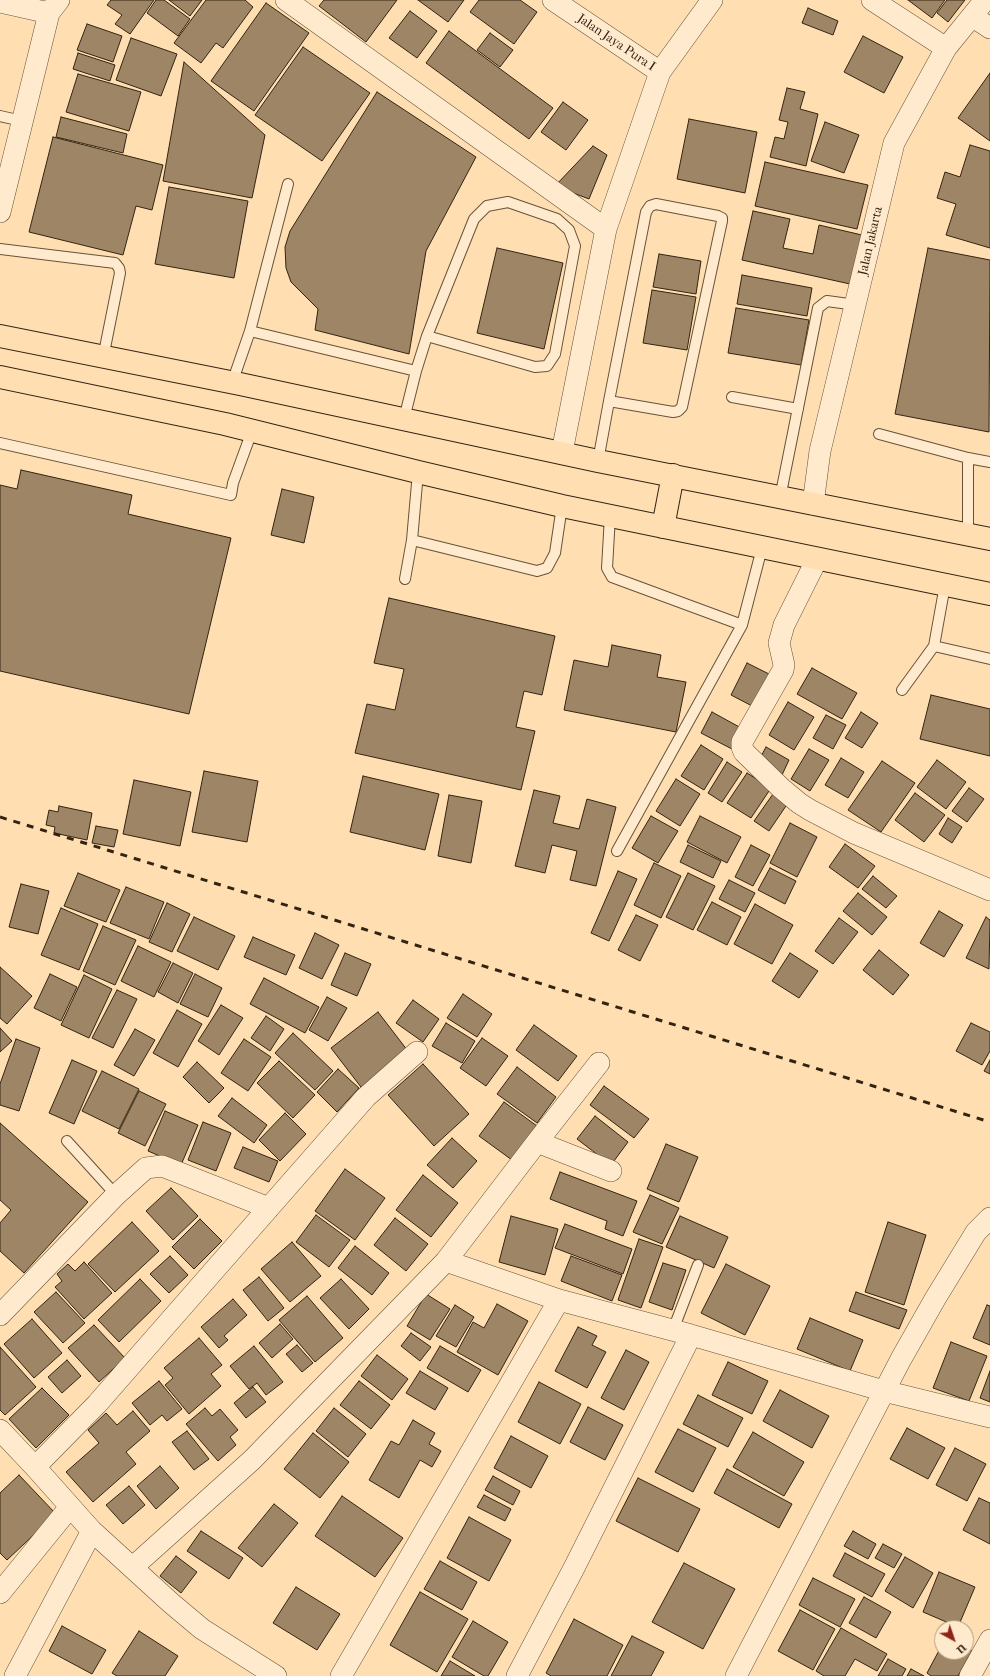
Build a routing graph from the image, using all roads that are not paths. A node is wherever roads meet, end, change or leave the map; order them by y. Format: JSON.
{"nodes":[{"id":1,"x":286,"y":0,"type":"edge"},
{"id":2,"x":554,"y":0,"type":"edge"},
{"id":3,"x":712,"y":0,"type":"edge"},
{"id":4,"x":872,"y":0,"type":"edge"},
{"id":5,"x":0,"y":2,"type":"edge"},
{"id":6,"x":54,"y":6,"type":"edge"},
{"id":7,"x":978,"y":8,"type":"edge"},
{"id":8,"x":990,"y":28,"type":"edge"},
{"id":9,"x":946,"y":48,"type":"junction"},
{"id":10,"x":660,"y":72,"type":"junction"},
{"id":11,"x":0,"y":116,"type":"edge"},
{"id":12,"x":22,"y":121,"type":"junction"},
{"id":13,"x":288,"y":184,"type":"dead end"},
{"id":14,"x":0,"y":212,"type":"edge"},
{"id":15,"x":606,"y":229,"type":"junction"},
{"id":16,"x":0,"y":249,"type":"edge"},
{"id":17,"x":856,"y":304,"type":"junction"},
{"id":18,"x":250,"y":331,"type":"junction"},
{"id":19,"x":0,"y":336,"type":"edge"},
{"id":20,"x":428,"y":336,"type":"junction"},
{"id":21,"x":103,"y":358,"type":"junction"},
{"id":22,"x":416,"y":371,"type":"junction"},
{"id":23,"x":0,"y":377,"type":"edge"},
{"id":24,"x":232,"y":383,"type":"junction"},
{"id":25,"x":732,"y":397,"type":"dead end"},
{"id":26,"x":609,"y":401,"type":"junction"},
{"id":27,"x":798,"y":409,"type":"junction"},
{"id":28,"x":404,"y":419,"type":"junction"},
{"id":29,"x":252,"y":431,"type":"junction"},
{"id":30,"x":879,"y":434,"type":"dead end"},
{"id":31,"x":0,"y":443,"type":"edge"},
{"id":32,"x":562,"y":452,"type":"junction"},
{"id":33,"x":968,"y":458,"type":"junction"},
{"id":34,"x":598,"y":461,"type":"junction"},
{"id":35,"x":990,"y":462,"type":"edge"},
{"id":36,"x":418,"y":472,"type":"junction"},
{"id":37,"x":673,"y":475,"type":"junction"},
{"id":38,"x":780,"y":498,"type":"junction"},
{"id":39,"x":813,"y":504,"type":"junction"},
{"id":40,"x":562,"y":506,"type":"junction"},
{"id":41,"x":610,"y":516,"type":"junction"},
{"id":42,"x":663,"y":527,"type":"junction"},
{"id":43,"x":968,"y":534,"type":"junction"},
{"id":44,"x":990,"y":538,"type":"edge"},
{"id":45,"x":412,"y":540,"type":"junction"},
{"id":46,"x":762,"y":548,"type":"junction"},
{"id":47,"x":817,"y":559,"type":"junction"},
{"id":48,"x":404,"y":580,"type":"dead end"},
{"id":49,"x":945,"y":585,"type":"junction"},
{"id":50,"x":990,"y":594,"type":"edge"},
{"id":51,"x":742,"y":625,"type":"junction"},
{"id":52,"x":934,"y":646,"type":"junction"},
{"id":53,"x":990,"y":659,"type":"edge"},
{"id":54,"x":902,"y":690,"type":"dead end"},
{"id":55,"x":618,"y":851,"type":"dead end"},
{"id":56,"x":990,"y":890,"type":"edge"},
{"id":57,"x":417,"y":1052,"type":"dead end"},
{"id":58,"x":599,"y":1063,"type":"dead end"},
{"id":59,"x":67,"y":1141,"type":"dead end"},
{"id":60,"x":537,"y":1142,"type":"junction"},
{"id":61,"x":611,"y":1170,"type":"dead end"},
{"id":62,"x":116,"y":1195,"type":"junction"},
{"id":63,"x":269,"y":1208,"type":"junction"},
{"id":64,"x":990,"y":1218,"type":"edge"},
{"id":65,"x":446,"y":1261,"type":"junction"},
{"id":66,"x":698,"y":1265,"type":"dead end"},
{"id":67,"x":559,"y":1300,"type":"junction"},
{"id":68,"x":0,"y":1315,"type":"edge"},
{"id":69,"x":682,"y":1332,"type":"junction"},
{"id":70,"x":884,"y":1391,"type":"junction"},
{"id":71,"x":990,"y":1417,"type":"edge"},
{"id":72,"x":0,"y":1430,"type":"edge"},
{"id":73,"x":35,"y":1467,"type":"junction"},
{"id":74,"x":70,"y":1507,"type":"junction"},
{"id":75,"x":92,"y":1531,"type":"junction"},
{"id":76,"x":133,"y":1567,"type":"junction"},
{"id":77,"x":0,"y":1593,"type":"edge"},
{"id":78,"x":990,"y":1640,"type":"edge"},
{"id":79,"x":15,"y":1676,"type":"edge"},
{"id":80,"x":276,"y":1676,"type":"edge"},
{"id":81,"x":341,"y":1676,"type":"edge"},
{"id":82,"x":517,"y":1676,"type":"edge"},
{"id":83,"x":736,"y":1676,"type":"edge"},
{"id":84,"x":970,"y":1676,"type":"edge"}],
"edges":[{"from":1,"to":15,"type":"street"},
{"from":2,"to":10,"type":"street","name":"Jalan Jaya Pura I"},
{"from":3,"to":10,"type":"street"},
{"from":4,"to":9,"type":"street"},
{"from":5,"to":6,"type":"street"},
{"from":6,"to":12,"type":"street"},
{"from":7,"to":8,"type":"street"},
{"from":7,"to":9,"type":"street","name":"Jalan Jakarta"},
{"from":9,"to":17,"type":"street","name":"Jalan Jakarta"},
{"from":10,"to":15,"type":"street"},
{"from":11,"to":12,"type":"lane"},
{"from":12,"to":14,"type":"street"},
{"from":13,"to":18,"type":"lane"},
{"from":15,"to":32,"type":"street"},
{"from":16,"to":21,"type":"lane"},
{"from":17,"to":27,"type":"lane"},
{"from":17,"to":39,"type":"street","name":"Jalan Jakarta"},
{"from":18,"to":22,"type":"lane"},
{"from":18,"to":24,"type":"lane"},
{"from":19,"to":21,"type":"main road"},
{"from":20,"to":20,"type":"lane"},
{"from":20,"to":22,"type":"lane"},
{"from":21,"to":24,"type":"main road"},
{"from":22,"to":28,"type":"lane"},
{"from":23,"to":29,"type":"main road"},
{"from":24,"to":28,"type":"main road"},
{"from":25,"to":27,"type":"lane"},
{"from":26,"to":26,"type":"lane"},
{"from":26,"to":34,"type":"lane"},
{"from":27,"to":38,"type":"lane"},
{"from":28,"to":32,"type":"main road"},
{"from":29,"to":31,"type":"lane"},
{"from":29,"to":36,"type":"main road"},
{"from":30,"to":33,"type":"lane"},
{"from":32,"to":34,"type":"main road"},
{"from":33,"to":35,"type":"lane"},
{"from":33,"to":43,"type":"lane"},
{"from":34,"to":37,"type":"main road"},
{"from":36,"to":40,"type":"main road"},
{"from":36,"to":45,"type":"lane"},
{"from":37,"to":38,"type":"main road"},
{"from":37,"to":42,"type":"main road"},
{"from":38,"to":39,"type":"main road"},
{"from":39,"to":43,"type":"main road"},
{"from":40,"to":41,"type":"main road"},
{"from":40,"to":45,"type":"lane"},
{"from":41,"to":42,"type":"main road"},
{"from":41,"to":51,"type":"lane"},
{"from":42,"to":46,"type":"main road"},
{"from":43,"to":44,"type":"main road"},
{"from":45,"to":48,"type":"lane"},
{"from":46,"to":47,"type":"main road"},
{"from":46,"to":51,"type":"lane"},
{"from":47,"to":49,"type":"main road"},
{"from":47,"to":56,"type":"street"},
{"from":49,"to":50,"type":"main road"},
{"from":49,"to":52,"type":"lane"},
{"from":51,"to":55,"type":"lane"},
{"from":52,"to":53,"type":"lane"},
{"from":52,"to":54,"type":"lane"},
{"from":57,"to":63,"type":"street"},
{"from":58,"to":60,"type":"street"},
{"from":59,"to":62,"type":"lane"},
{"from":60,"to":61,"type":"street"},
{"from":60,"to":65,"type":"street"},
{"from":62,"to":63,"type":"street"},
{"from":62,"to":68,"type":"street"},
{"from":63,"to":73,"type":"street"},
{"from":64,"to":70,"type":"street"},
{"from":65,"to":67,"type":"street"},
{"from":65,"to":76,"type":"street"},
{"from":66,"to":69,"type":"lane"},
{"from":67,"to":69,"type":"street"},
{"from":67,"to":81,"type":"street"},
{"from":69,"to":70,"type":"street"},
{"from":69,"to":82,"type":"street"},
{"from":70,"to":71,"type":"street"},
{"from":70,"to":83,"type":"street"},
{"from":72,"to":73,"type":"street"},
{"from":73,"to":74,"type":"street"},
{"from":74,"to":75,"type":"street"},
{"from":74,"to":77,"type":"street"},
{"from":75,"to":76,"type":"street"},
{"from":75,"to":79,"type":"street"},
{"from":76,"to":80,"type":"street"},
{"from":78,"to":84,"type":"street"}]}
